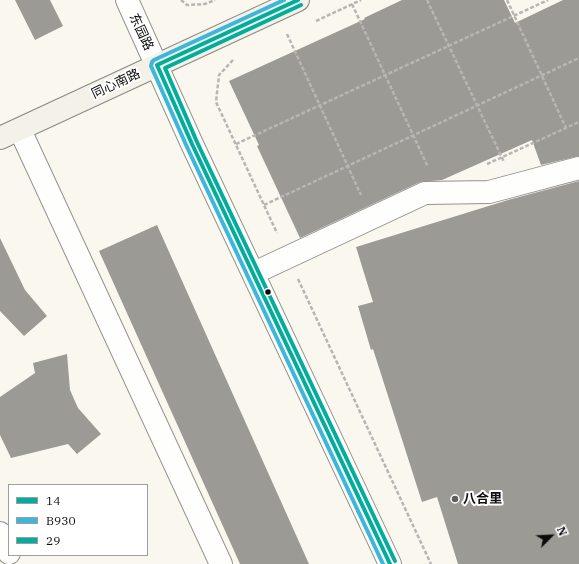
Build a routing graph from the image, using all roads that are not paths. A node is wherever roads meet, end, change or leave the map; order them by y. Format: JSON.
{"nodes":[{"id":1,"x":127,"y":0,"type":"edge"},
{"id":2,"x":298,"y":0,"type":"edge"},
{"id":3,"x":157,"y":66,"type":"junction"},
{"id":4,"x":20,"y":130,"type":"junction"},
{"id":5,"x":0,"y":138,"type":"edge"},
{"id":6,"x":579,"y":168,"type":"edge"},
{"id":7,"x":254,"y":273,"type":"junction"},
{"id":8,"x":0,"y":533,"type":"edge"},
{"id":9,"x":8,"y":550,"type":"edge"},
{"id":10,"x":221,"y":564,"type":"edge"},
{"id":11,"x":390,"y":564,"type":"edge"}],
"edges":[{"from":1,"to":3,"type":"street","name":"东园路"},
{"from":2,"to":3,"type":"main road","name":"同心南路"},
{"from":3,"to":4,"type":"main road","name":"同心南路"},
{"from":3,"to":7,"type":"street","name":"东园路"},
{"from":4,"to":5,"type":"main road","name":"同心南路"},
{"from":4,"to":10,"type":"street"},
{"from":6,"to":7,"type":"street"},
{"from":7,"to":11,"type":"street","name":"东园路"},
{"from":8,"to":9,"type":"street"}]}
